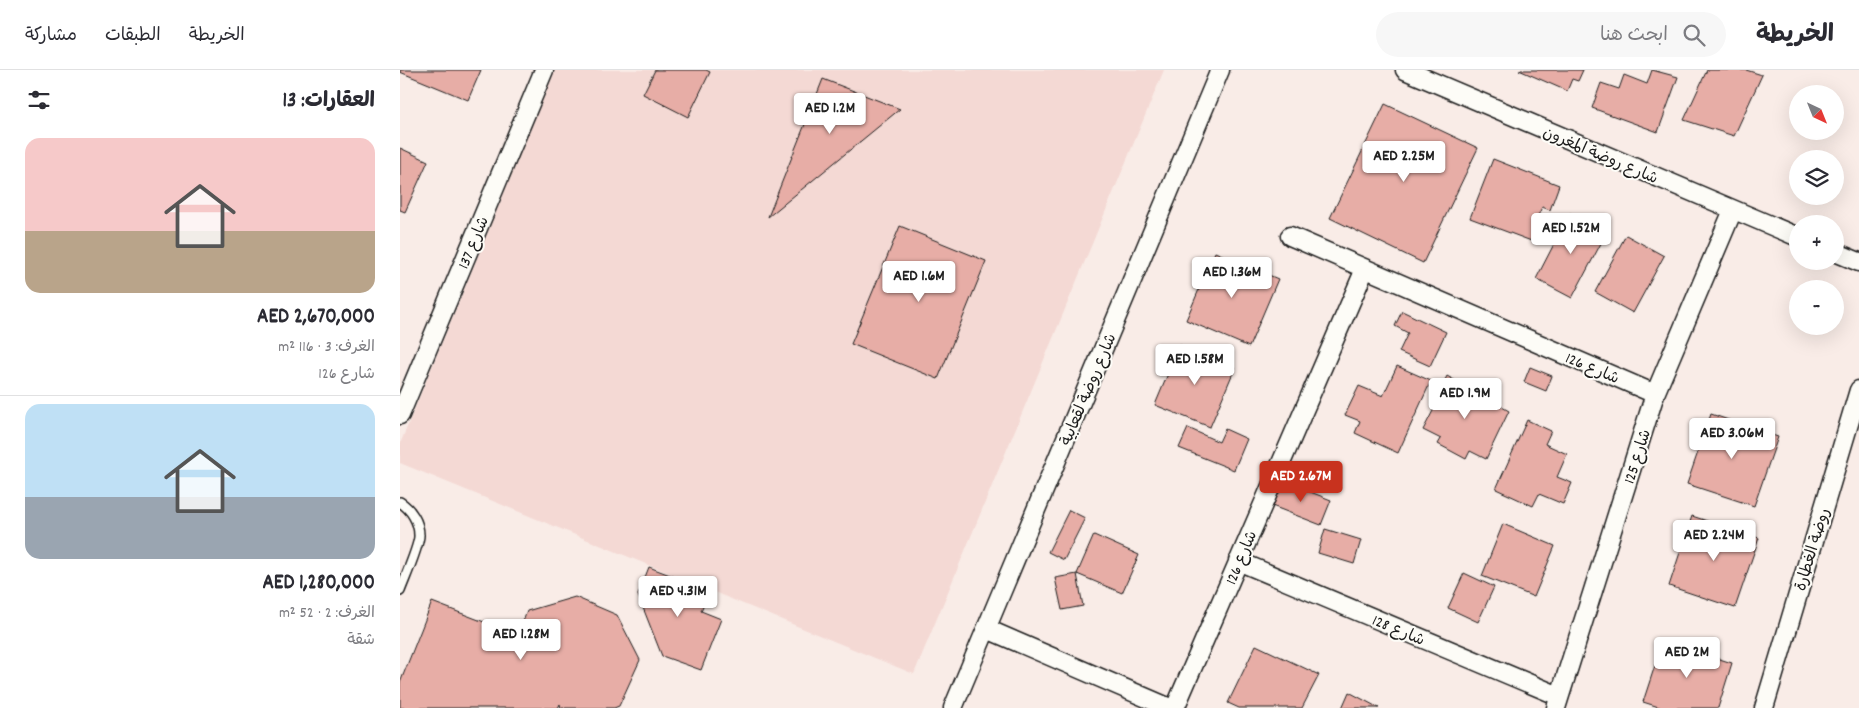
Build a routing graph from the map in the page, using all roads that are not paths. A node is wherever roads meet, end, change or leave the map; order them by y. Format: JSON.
{"nodes":[{"id":1,"x":544,"y":70,"type":"edge"},
{"id":2,"x":1220,"y":70,"type":"edge"},
{"id":3,"x":1405,"y":70,"type":"edge"},
{"id":4,"x":1432,"y":75,"type":"edge"},
{"id":5,"x":1733,"y":210,"type":"junction"},
{"id":6,"x":1789,"y":232,"type":"edge"},
{"id":7,"x":1290,"y":236,"type":"dead end"},
{"id":8,"x":1844,"y":256,"type":"edge"},
{"id":9,"x":1859,"y":262,"type":"edge"},
{"id":10,"x":1365,"y":270,"type":"junction"},
{"id":11,"x":1859,"y":390,"type":"edge"},
{"id":12,"x":1656,"y":394,"type":"junction"},
{"id":13,"x":400,"y":415,"type":"edge"},
{"id":14,"x":400,"y":502,"type":"edge"},
{"id":15,"x":1238,"y":561,"type":"junction"},
{"id":16,"x":400,"y":591,"type":"edge"},
{"id":17,"x":987,"y":629,"type":"junction"},
{"id":18,"x":1557,"y":702,"type":"edge"},
{"id":19,"x":953,"y":708,"type":"edge"},
{"id":20,"x":1170,"y":708,"type":"edge"},
{"id":21,"x":1175,"y":708,"type":"edge"},
{"id":22,"x":1764,"y":708,"type":"edge"}],
"edges":[{"from":1,"to":13,"type":"street","name":"شارع 137"},
{"from":2,"to":17,"type":"street","name":"شارع روضة لقعابية"},
{"from":3,"to":4,"type":"street","name":"شارع روضة المغرون"},
{"from":4,"to":5,"type":"street","name":"شارع روضة المغرون"},
{"from":5,"to":6,"type":"street","name":"شارع روضة المغرون"},
{"from":5,"to":12,"type":"street","name":"شارع 125"},
{"from":7,"to":10,"type":"street","name":"شارع 126"},
{"from":8,"to":9,"type":"street"},
{"from":10,"to":12,"type":"street","name":"شارع 126"},
{"from":10,"to":15,"type":"street","name":"شارع 126"},
{"from":11,"to":22,"type":"street","name":"روضة الغطارة"},
{"from":12,"to":18,"type":"street","name":"شارع 125"},
{"from":14,"to":16,"type":"lane"},
{"from":15,"to":18,"type":"street","name":"شارع 128"},
{"from":15,"to":21,"type":"street","name":"شارع 126"},
{"from":17,"to":19,"type":"street","name":"شارع روضة لقعابية"},
{"from":17,"to":20,"type":"street"}]}
